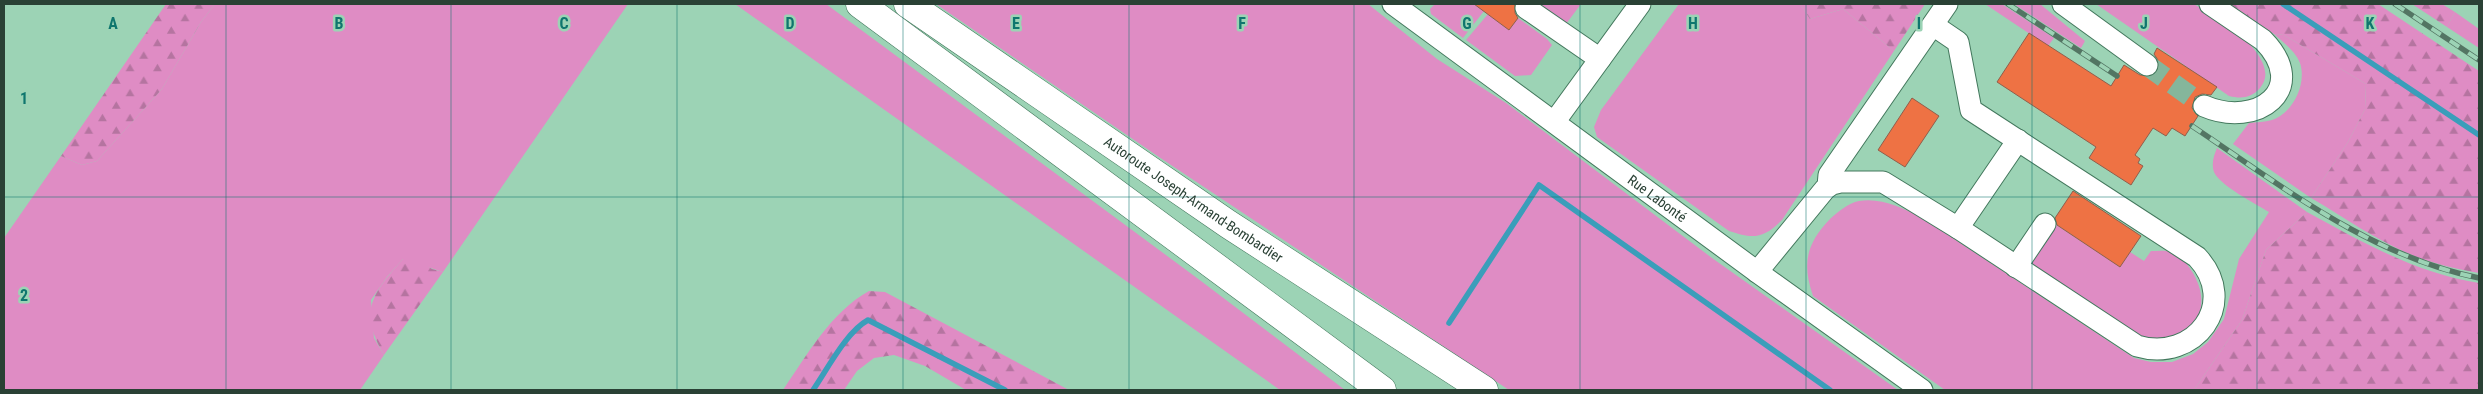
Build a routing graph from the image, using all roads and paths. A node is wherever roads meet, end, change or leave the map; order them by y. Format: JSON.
{"nodes":[{"id":1,"x":860,"y":4,"type":"edge"},
{"id":2,"x":908,"y":4,"type":"edge"},
{"id":3,"x":1393,"y":4,"type":"edge"},
{"id":4,"x":1640,"y":4,"type":"edge"},
{"id":5,"x":1947,"y":4,"type":"edge"},
{"id":6,"x":2063,"y":4,"type":"edge"},
{"id":7,"x":2210,"y":4,"type":"edge"},
{"id":8,"x":1526,"y":8,"type":"dead end"},
{"id":9,"x":1933,"y":25,"type":"junction"},
{"id":10,"x":1600,"y":59,"type":"junction"},
{"id":11,"x":2147,"y":65,"type":"tunnel mouth"},
{"id":12,"x":2204,"y":106,"type":"tunnel mouth"},
{"id":13,"x":1555,"y":121,"type":"junction"},
{"id":14,"x":2018,"y":140,"type":"junction"},
{"id":15,"x":1828,"y":186,"type":"junction"},
{"id":16,"x":2045,"y":224,"type":"dead end"},
{"id":17,"x":1958,"y":228,"type":"junction"},
{"id":18,"x":2016,"y":267,"type":"junction"},
{"id":19,"x":1757,"y":272,"type":"junction"},
{"id":20,"x":1382,"y":390,"type":"edge"},
{"id":21,"x":1484,"y":390,"type":"edge"},
{"id":22,"x":1922,"y":390,"type":"edge"}],
"edges":[{"from":1,"to":20,"type":"highway"},
{"from":2,"to":21,"type":"highway","name":"Autoroute Joseph-Armand-Bombardier"},
{"from":3,"to":13,"type":"street","name":"Rue Labonté"},
{"from":4,"to":10,"type":"street"},
{"from":5,"to":9,"type":"street"},
{"from":6,"to":11,"type":"street"},
{"from":7,"to":12,"type":"street"},
{"from":8,"to":10,"type":"street"},
{"from":9,"to":14,"type":"street"},
{"from":9,"to":15,"type":"street"},
{"from":10,"to":13,"type":"street"},
{"from":13,"to":19,"type":"street","name":"Rue Labonté"},
{"from":14,"to":17,"type":"street"},
{"from":14,"to":18,"type":"street"},
{"from":15,"to":17,"type":"street"},
{"from":15,"to":19,"type":"street"},
{"from":16,"to":18,"type":"street"},
{"from":17,"to":18,"type":"street"},
{"from":19,"to":22,"type":"street","name":"Rue Labonté"}]}
